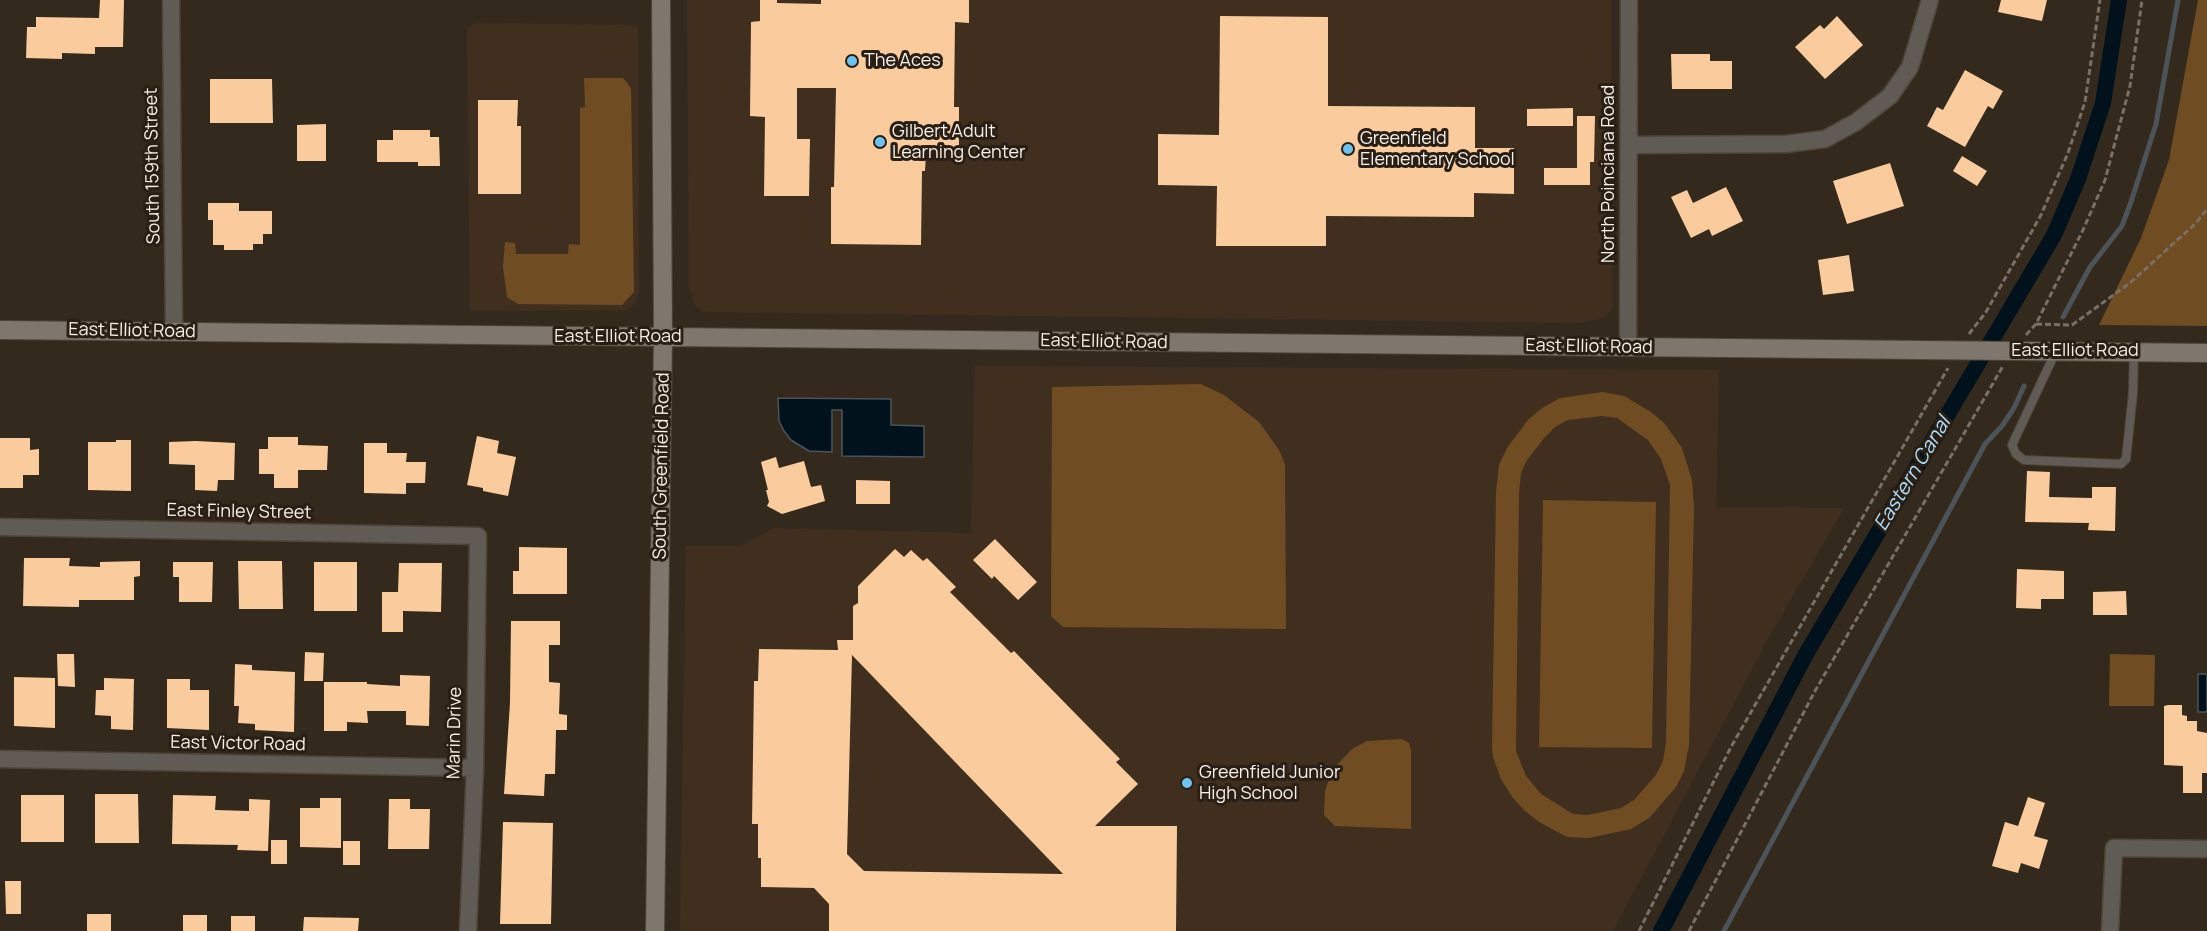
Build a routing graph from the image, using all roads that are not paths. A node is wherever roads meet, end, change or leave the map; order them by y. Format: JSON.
{"nodes":[{"id":1,"x":171,"y":0,"type":"edge"},
{"id":2,"x":661,"y":0,"type":"edge"},
{"id":3,"x":1629,"y":0,"type":"edge"},
{"id":4,"x":1930,"y":0,"type":"edge"},
{"id":5,"x":1629,"y":145,"type":"junction"},
{"id":6,"x":0,"y":330,"type":"edge"},
{"id":7,"x":174,"y":332,"type":"junction"},
{"id":8,"x":663,"y":337,"type":"junction"},
{"id":9,"x":1628,"y":347,"type":"junction"},
{"id":10,"x":2056,"y":351,"type":"junction"},
{"id":11,"x":2134,"y":352,"type":"junction"},
{"id":12,"x":2207,"y":353,"type":"edge"},
{"id":13,"x":0,"y":527,"type":"edge"},
{"id":14,"x":478,"y":536,"type":"joint"},
{"id":15,"x":0,"y":759,"type":"edge"},
{"id":16,"x":475,"y":768,"type":"junction"},
{"id":17,"x":2207,"y":849,"type":"edge"},
{"id":18,"x":468,"y":931,"type":"edge"},
{"id":19,"x":655,"y":931,"type":"edge"},
{"id":20,"x":2110,"y":931,"type":"edge"}],
"edges":[{"from":1,"to":7,"type":"street","name":"South 159th Street"},
{"from":2,"to":8,"type":"main road","name":"South Greenfield Road"},
{"from":3,"to":5,"type":"street","name":"North Poinciana Road"},
{"from":4,"to":5,"type":"street"},
{"from":5,"to":9,"type":"street","name":"North Poinciana Road"},
{"from":6,"to":7,"type":"main road","name":"East Elliot Road"},
{"from":7,"to":8,"type":"main road","name":"East Elliot Road"},
{"from":8,"to":9,"type":"main road","name":"East Elliot Road"},
{"from":8,"to":19,"type":"main road","name":"South Greenfield Road"},
{"from":9,"to":10,"type":"main road","name":"East Elliot Road"},
{"from":10,"to":11,"type":"main road","name":"East Elliot Road"},
{"from":10,"to":11,"type":"lane"},
{"from":11,"to":12,"type":"main road","name":"East Elliot Road"},
{"from":13,"to":14,"type":"street","name":"East Finley Street"},
{"from":14,"to":16,"type":"street","name":"Marin Drive"},
{"from":15,"to":16,"type":"street","name":"East Victor Road"},
{"from":16,"to":18,"type":"street","name":"Marin Drive"},
{"from":17,"to":20,"type":"street"}]}
